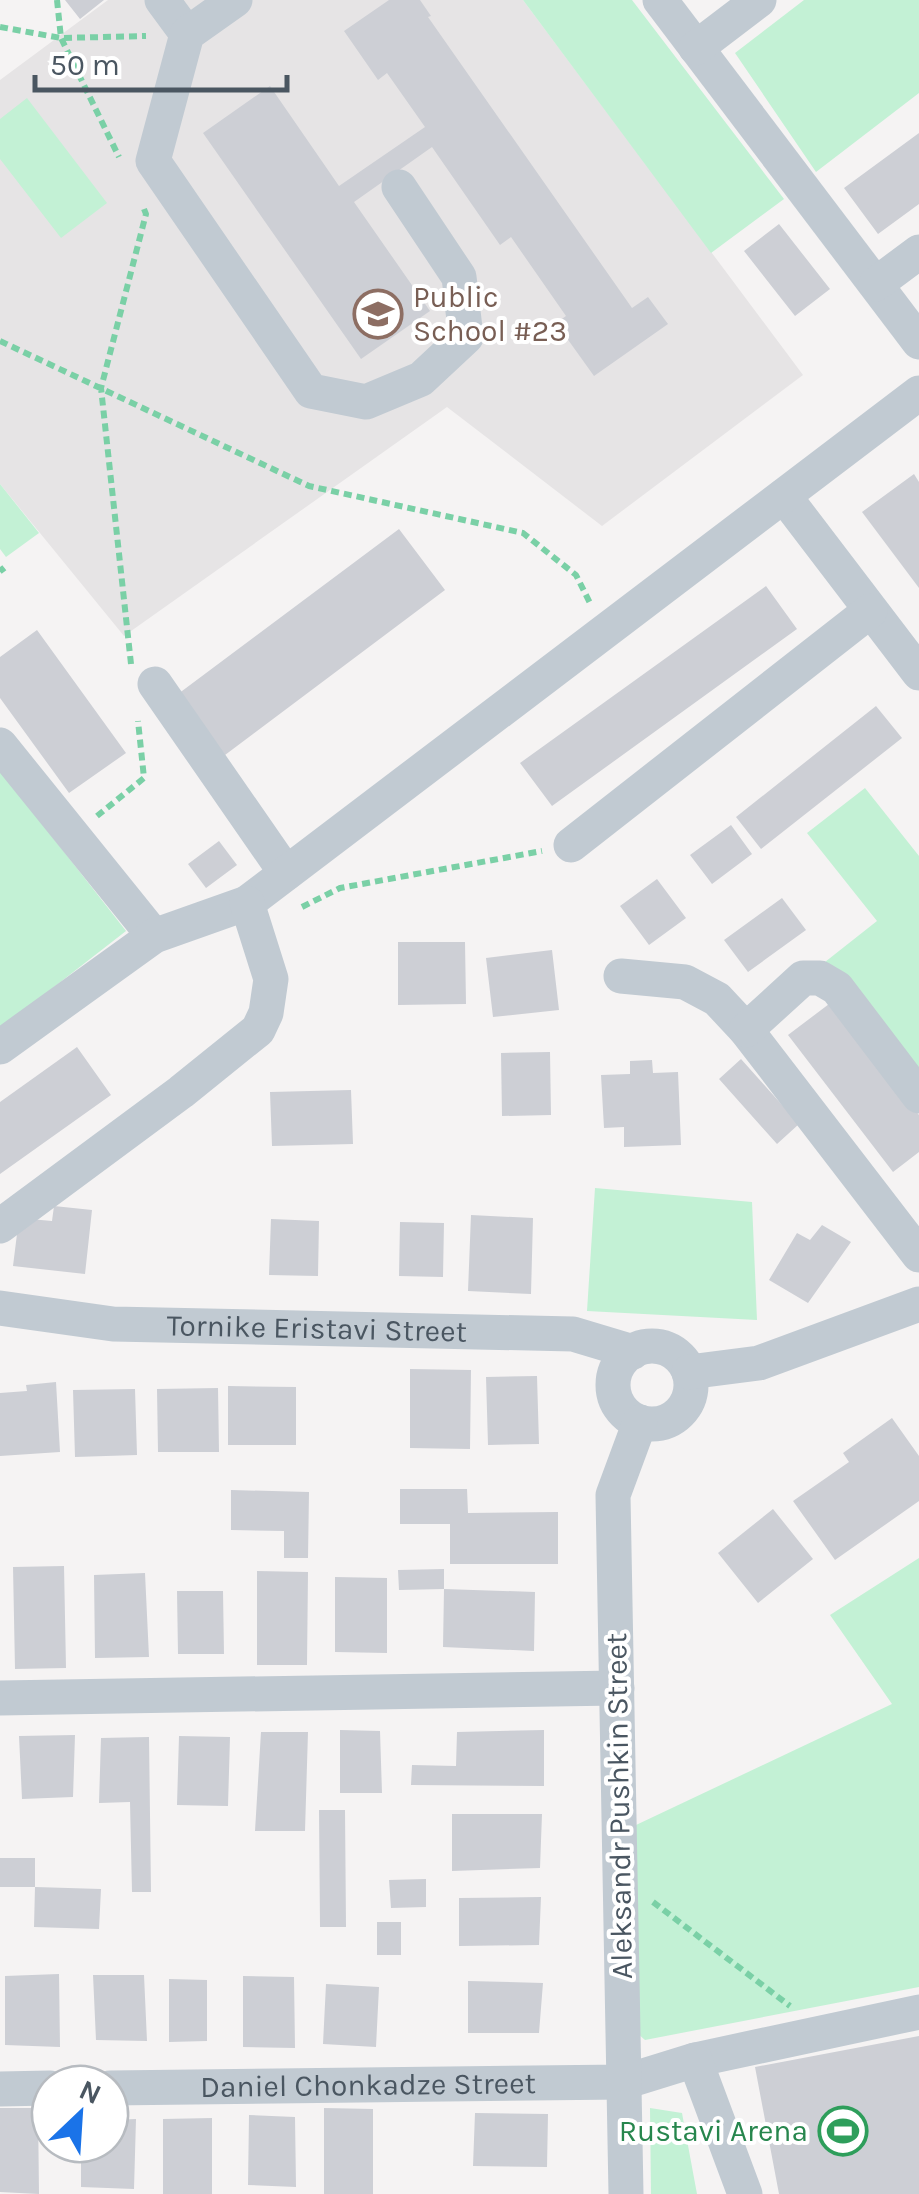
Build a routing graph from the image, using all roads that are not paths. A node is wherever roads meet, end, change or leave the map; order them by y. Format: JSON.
{"nodes":[{"id":1,"x":162,"y":0,"type":"edge"},
{"id":2,"x":235,"y":0,"type":"edge"},
{"id":3,"x":660,"y":0,"type":"edge"},
{"id":4,"x":759,"y":0,"type":"edge"},
{"id":5,"x":187,"y":34,"type":"junction"},
{"id":6,"x":696,"y":48,"type":"junction"},
{"id":7,"x":399,"y":188,"type":"dead end"},
{"id":8,"x":919,"y":252,"type":"edge"},
{"id":9,"x":876,"y":284,"type":"junction"},
{"id":10,"x":919,"y":342,"type":"edge"},
{"id":11,"x":919,"y":393,"type":"edge"},
{"id":12,"x":784,"y":496,"type":"junction"},
{"id":13,"x":870,"y":611,"type":"junction"},
{"id":14,"x":919,"y":673,"type":"edge"},
{"id":15,"x":144,"y":682,"type":"road end"},
{"id":16,"x":0,"y":745,"type":"edge"},
{"id":17,"x":570,"y":845,"type":"road end"},
{"id":18,"x":286,"y":873,"type":"junction"},
{"id":19,"x":252,"y":916,"type":"junction"},
{"id":20,"x":154,"y":936,"type":"junction"},
{"id":21,"x":621,"y":976,"type":"dead end"},
{"id":22,"x":746,"y":1030,"type":"junction"},
{"id":23,"x":0,"y":1048,"type":"edge"},
{"id":24,"x":919,"y":1096,"type":"edge"},
{"id":25,"x":0,"y":1226,"type":"edge"},
{"id":26,"x":919,"y":1255,"type":"edge"},
{"id":27,"x":919,"y":1304,"type":"edge"},
{"id":28,"x":0,"y":1308,"type":"edge"},
{"id":29,"x":633,"y":1352,"type":"junction"},
{"id":30,"x":689,"y":1372,"type":"junction"},
{"id":31,"x":640,"y":1422,"type":"junction"},
{"id":32,"x":617,"y":1688,"type":"junction"},
{"id":33,"x":0,"y":1698,"type":"edge"},
{"id":34,"x":919,"y":2012,"type":"edge"},
{"id":35,"x":695,"y":2060,"type":"junction"},
{"id":36,"x":624,"y":2082,"type":"junction"},
{"id":37,"x":30,"y":2088,"type":"edge"},
{"id":38,"x":130,"y":2088,"type":"edge"},
{"id":39,"x":0,"y":2089,"type":"edge"},
{"id":40,"x":626,"y":2194,"type":"edge"},
{"id":41,"x":745,"y":2194,"type":"edge"}],
"edges":[{"from":1,"to":5,"type":"street"},
{"from":2,"to":5,"type":"street"},
{"from":3,"to":6,"type":"street"},
{"from":4,"to":6,"type":"street"},
{"from":5,"to":7,"type":"street"},
{"from":6,"to":9,"type":"street"},
{"from":8,"to":9,"type":"street"},
{"from":9,"to":10,"type":"street"},
{"from":11,"to":12,"type":"street"},
{"from":12,"to":13,"type":"street"},
{"from":12,"to":18,"type":"street"},
{"from":13,"to":14,"type":"street"},
{"from":13,"to":17,"type":"street"},
{"from":15,"to":18,"type":"street"},
{"from":16,"to":20,"type":"street"},
{"from":18,"to":19,"type":"street"},
{"from":19,"to":20,"type":"street"},
{"from":19,"to":25,"type":"street"},
{"from":20,"to":23,"type":"street"},
{"from":21,"to":22,"type":"street"},
{"from":22,"to":24,"type":"street"},
{"from":22,"to":26,"type":"street"},
{"from":27,"to":30,"type":"street"},
{"from":28,"to":29,"type":"street","name":"Tornike Eristavi Street"},
{"from":29,"to":30,"type":"street"},
{"from":29,"to":31,"type":"street"},
{"from":30,"to":31,"type":"street"},
{"from":31,"to":32,"type":"street","name":"Aleksandr Pushkin Street"},
{"from":32,"to":33,"type":"street"},
{"from":32,"to":36,"type":"street","name":"Aleksandr Pushkin Street"},
{"from":34,"to":35,"type":"street","name":"Daniel Chonkadze Street"},
{"from":35,"to":36,"type":"street","name":"Daniel Chonkadze Street"},
{"from":35,"to":41,"type":"street"},
{"from":36,"to":38,"type":"street","name":"Daniel Chonkadze Street"},
{"from":36,"to":40,"type":"street","name":"Aleksandr Pushkin Street"},
{"from":37,"to":39,"type":"street"}]}
